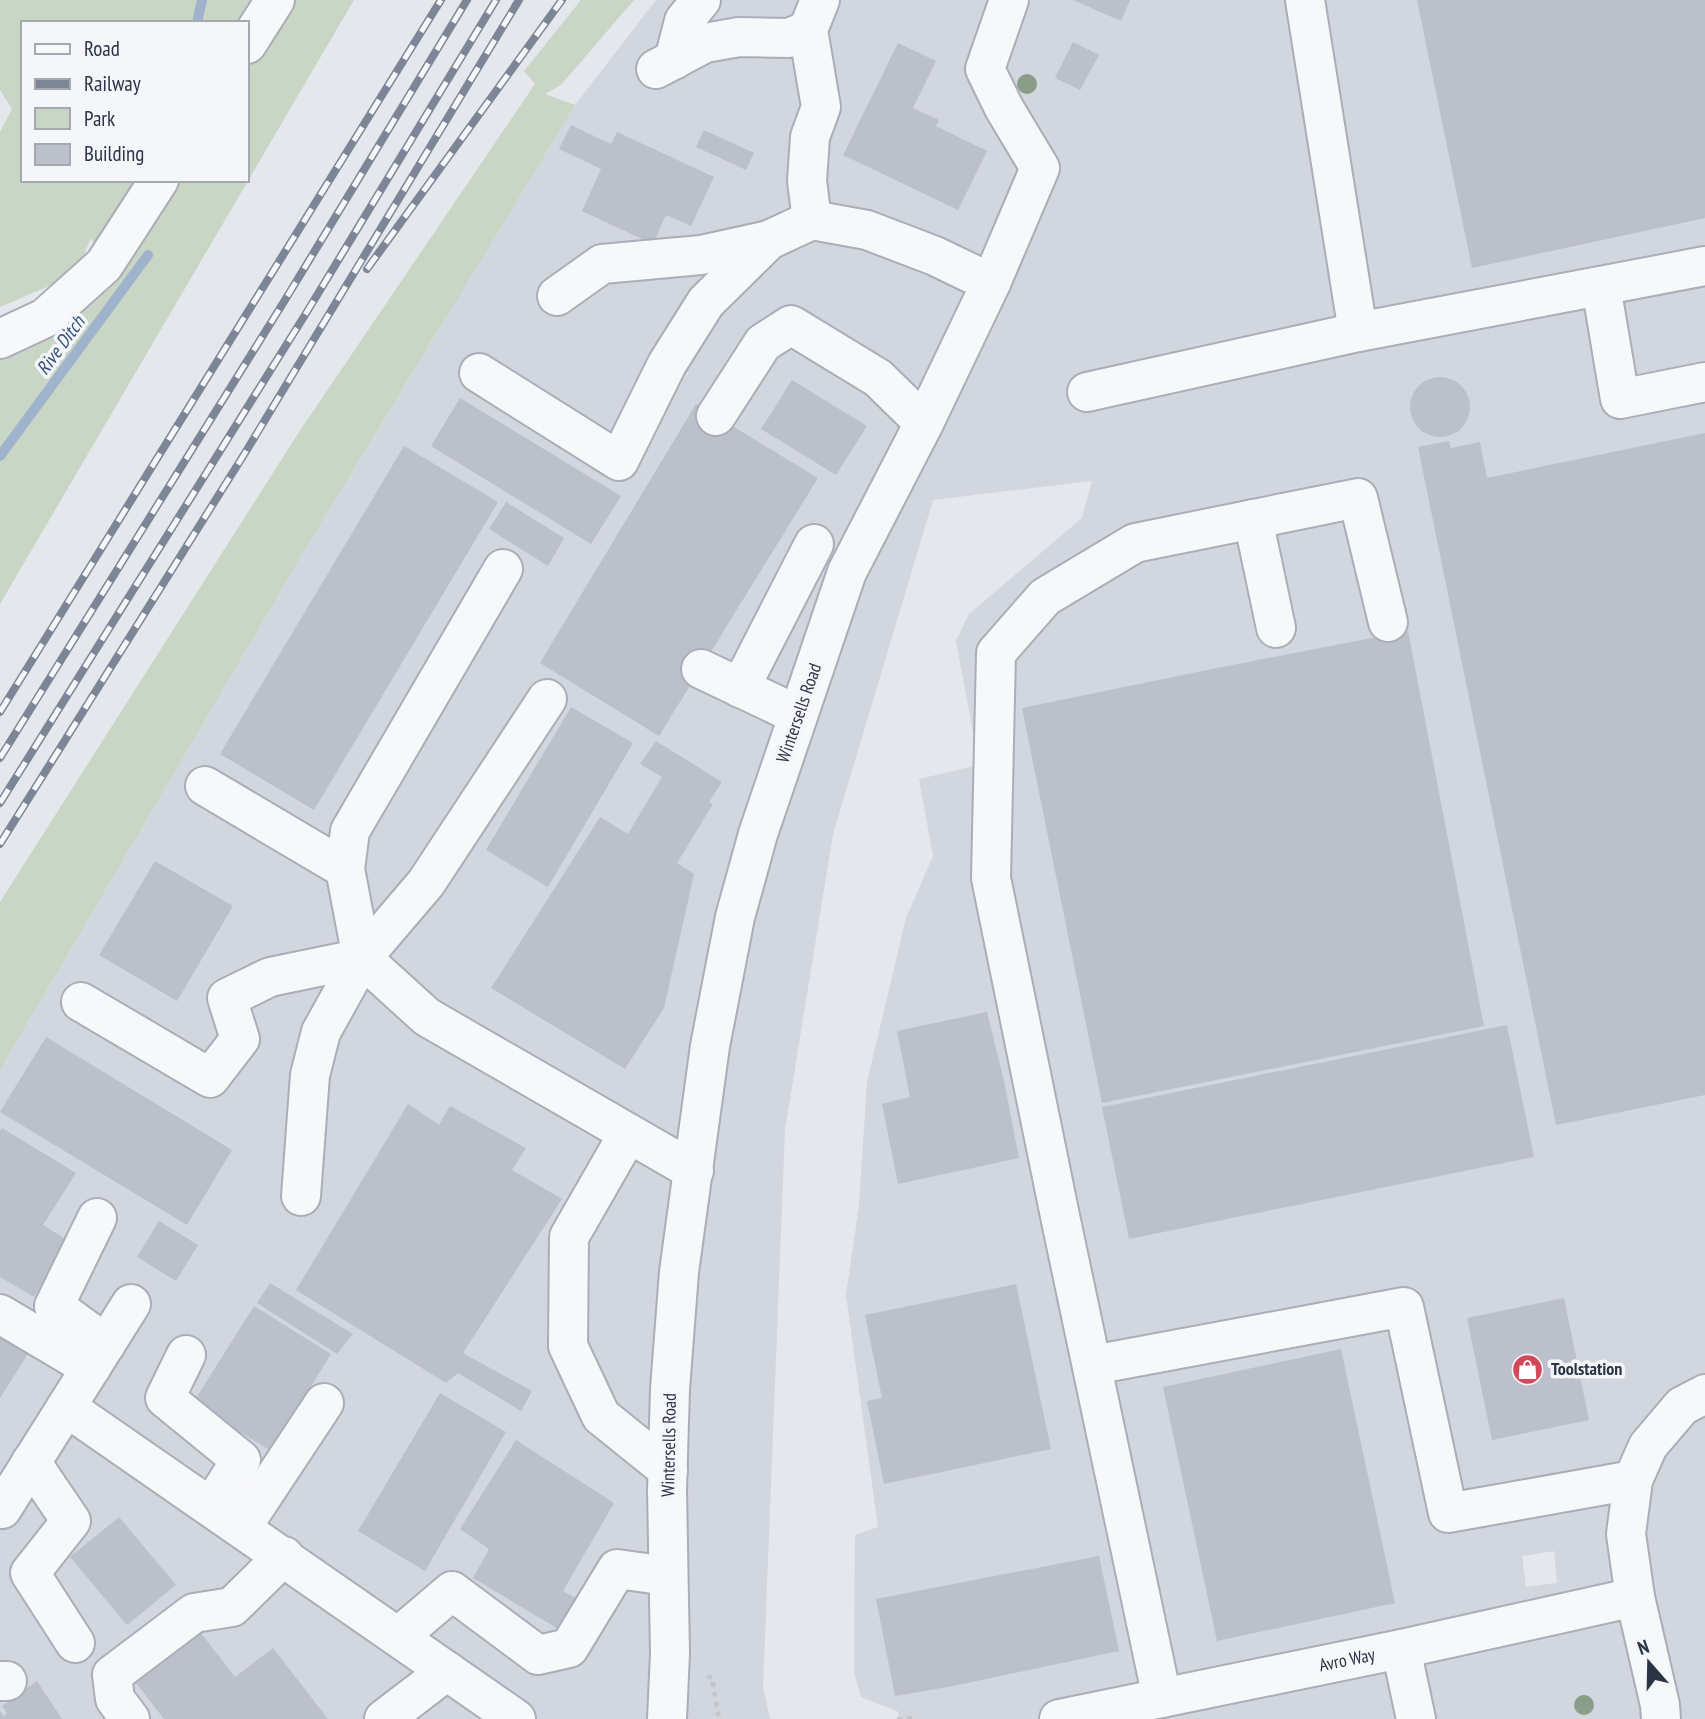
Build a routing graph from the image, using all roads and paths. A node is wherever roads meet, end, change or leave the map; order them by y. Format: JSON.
{"nodes":[{"id":1,"x":275,"y":0,"type":"edge"},
{"id":2,"x":701,"y":0,"type":"edge"},
{"id":3,"x":1009,"y":0,"type":"edge"},
{"id":4,"x":1305,"y":0,"type":"edge"},
{"id":5,"x":814,"y":15,"type":"edge"},
{"id":6,"x":248,"y":42,"type":"edge"},
{"id":7,"x":158,"y":182,"type":"edge"},
{"id":8,"x":812,"y":220,"type":"junction"},
{"id":9,"x":769,"y":240,"type":"junction"},
{"id":10,"x":1705,"y":266,"type":"edge"},
{"id":11,"x":991,"y":283,"type":"junction"},
{"id":12,"x":1601,"y":286,"type":"junction"},
{"id":13,"x":557,"y":296,"type":"dead end"},
{"id":14,"x":1358,"y":332,"type":"junction"},
{"id":15,"x":0,"y":339,"type":"edge"},
{"id":16,"x":479,"y":373,"type":"dead end"},
{"id":17,"x":1705,"y":382,"type":"edge"},
{"id":18,"x":1087,"y":392,"type":"dead end"},
{"id":19,"x":716,"y":416,"type":"dead end"},
{"id":20,"x":924,"y":423,"type":"junction"},
{"id":21,"x":1253,"y":519,"type":"junction"},
{"id":22,"x":814,"y":544,"type":"dead end"},
{"id":23,"x":503,"y":569,"type":"dead end"},
{"id":24,"x":1388,"y":622,"type":"dead end"},
{"id":25,"x":1276,"y":628,"type":"dead end"},
{"id":26,"x":701,"y":669,"type":"dead end"},
{"id":27,"x":740,"y":688,"type":"junction"},
{"id":28,"x":547,"y":699,"type":"dead end"},
{"id":29,"x":799,"y":715,"type":"junction"},
{"id":30,"x":205,"y":786,"type":"dead end"},
{"id":31,"x":345,"y":869,"type":"junction"},
{"id":32,"x":362,"y":958,"type":"junction"},
{"id":33,"x":81,"y":1002,"type":"dead end"},
{"id":34,"x":628,"y":1134,"type":"junction"},
{"id":35,"x":694,"y":1171,"type":"junction"},
{"id":36,"x":301,"y":1196,"type":"dead end"},
{"id":37,"x":97,"y":1218,"type":"dead end"},
{"id":38,"x":131,"y":1304,"type":"dead end"},
{"id":39,"x":0,"y":1314,"type":"edge"},
{"id":40,"x":187,"y":1355,"type":"dead end"},
{"id":41,"x":98,"y":1356,"type":"junction"},
{"id":42,"x":1093,"y":1365,"type":"junction"},
{"id":43,"x":1705,"y":1394,"type":"edge"},
{"id":44,"x":324,"y":1404,"type":"dead end"},
{"id":45,"x":66,"y":1406,"type":"junction"},
{"id":46,"x":31,"y":1462,"type":"junction"},
{"id":47,"x":668,"y":1470,"type":"junction"},
{"id":48,"x":1633,"y":1480,"type":"junction"},
{"id":49,"x":2,"y":1509,"type":"dead end"},
{"id":50,"x":226,"y":1517,"type":"junction"},
{"id":51,"x":284,"y":1556,"type":"junction"},
{"id":52,"x":668,"y":1576,"type":"junction"},
{"id":53,"x":1635,"y":1597,"type":"junction"},
{"id":54,"x":398,"y":1637,"type":"junction"},
{"id":55,"x":75,"y":1643,"type":"dead end"},
{"id":56,"x":1401,"y":1649,"type":"junction"},
{"id":57,"x":447,"y":1671,"type":"junction"},
{"id":58,"x":712,"y":1677,"type":"dead end"},
{"id":59,"x":1162,"y":1699,"type":"junction"},
{"id":60,"x":130,"y":1719,"type":"edge"},
{"id":61,"x":384,"y":1719,"type":"edge"},
{"id":62,"x":516,"y":1719,"type":"edge"},
{"id":63,"x":667,"y":1719,"type":"edge"},
{"id":64,"x":719,"y":1719,"type":"edge"},
{"id":65,"x":897,"y":1719,"type":"edge"},
{"id":66,"x":912,"y":1719,"type":"edge"},
{"id":67,"x":1059,"y":1719,"type":"edge"},
{"id":68,"x":1416,"y":1719,"type":"edge"},
{"id":69,"x":1661,"y":1719,"type":"edge"}],
"edges":[{"from":1,"to":6,"type":"street"},
{"from":2,"to":5,"type":"street"},
{"from":3,"to":11,"type":"street","name":"Wintersells Road"},
{"from":4,"to":14,"type":"street"},
{"from":5,"to":8,"type":"street"},
{"from":7,"to":15,"type":"street"},
{"from":8,"to":9,"type":"street"},
{"from":8,"to":11,"type":"street"},
{"from":9,"to":13,"type":"street"},
{"from":9,"to":16,"type":"street"},
{"from":10,"to":12,"type":"street"},
{"from":11,"to":20,"type":"street","name":"Wintersells Road"},
{"from":12,"to":14,"type":"street"},
{"from":12,"to":17,"type":"street"},
{"from":14,"to":18,"type":"street"},
{"from":19,"to":20,"type":"street"},
{"from":20,"to":29,"type":"street","name":"Wintersells Road"},
{"from":21,"to":24,"type":"street"},
{"from":21,"to":25,"type":"street"},
{"from":21,"to":42,"type":"street"},
{"from":22,"to":27,"type":"street"},
{"from":23,"to":31,"type":"street"},
{"from":26,"to":27,"type":"street"},
{"from":27,"to":29,"type":"street"},
{"from":28,"to":32,"type":"street"},
{"from":29,"to":35,"type":"street","name":"Wintersells Road"},
{"from":30,"to":31,"type":"street"},
{"from":31,"to":32,"type":"street"},
{"from":32,"to":33,"type":"street"},
{"from":32,"to":34,"type":"street"},
{"from":32,"to":36,"type":"street"},
{"from":34,"to":35,"type":"street"},
{"from":34,"to":47,"type":"street"},
{"from":35,"to":47,"type":"street","name":"Wintersells Road"},
{"from":37,"to":41,"type":"street"},
{"from":38,"to":41,"type":"street"},
{"from":39,"to":41,"type":"street"},
{"from":40,"to":50,"type":"street"},
{"from":41,"to":45,"type":"street"},
{"from":42,"to":48,"type":"street"},
{"from":42,"to":59,"type":"street"},
{"from":43,"to":48,"type":"street"},
{"from":44,"to":50,"type":"street"},
{"from":45,"to":46,"type":"street"},
{"from":45,"to":50,"type":"street"},
{"from":46,"to":49,"type":"street"},
{"from":46,"to":55,"type":"street"},
{"from":47,"to":52,"type":"street","name":"Wintersells Road"},
{"from":48,"to":53,"type":"street"},
{"from":50,"to":51,"type":"street"},
{"from":51,"to":54,"type":"street"},
{"from":51,"to":60,"type":"street"},
{"from":52,"to":54,"type":"street"},
{"from":52,"to":63,"type":"street","name":"Wintersells Road"},
{"from":53,"to":56,"type":"street","name":"Avro Way"},
{"from":53,"to":69,"type":"street"},
{"from":54,"to":57,"type":"street"},
{"from":56,"to":59,"type":"street","name":"Avro Way"},
{"from":56,"to":68,"type":"street"},
{"from":57,"to":61,"type":"street"},
{"from":57,"to":62,"type":"street"},
{"from":58,"to":64,"type":"path"},
{"from":59,"to":67,"type":"street","name":"Avro Way"},
{"from":65,"to":66,"type":"path"}]}
